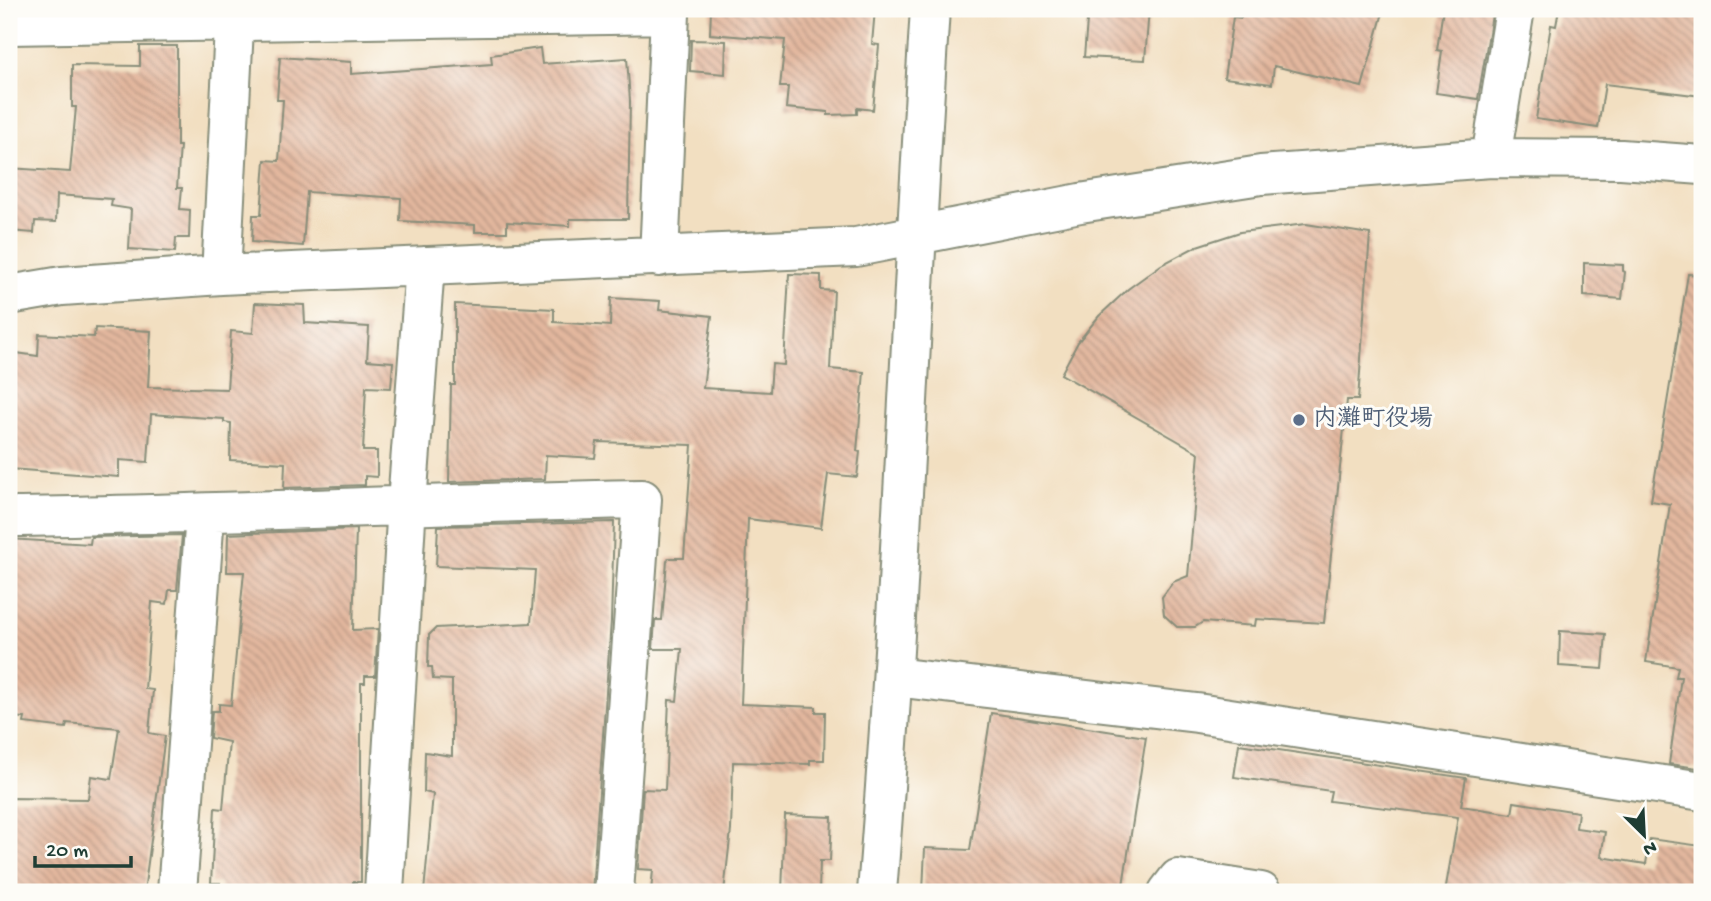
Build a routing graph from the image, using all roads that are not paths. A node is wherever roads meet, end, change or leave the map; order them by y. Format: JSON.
{"nodes":[{"id":1,"x":930,"y":9,"type":"edge"},
{"id":2,"x":1515,"y":9,"type":"edge"},
{"id":3,"x":670,"y":11,"type":"edge"},
{"id":4,"x":235,"y":16,"type":"edge"},
{"id":5,"x":23,"y":19,"type":"edge"},
{"id":6,"x":1492,"y":158,"type":"junction"},
{"id":7,"x":1702,"y":165,"type":"edge"},
{"id":8,"x":915,"y":236,"type":"junction"},
{"id":9,"x":659,"y":257,"type":"junction"},
{"id":10,"x":425,"y":266,"type":"junction"},
{"id":11,"x":221,"y":275,"type":"junction"},
{"id":12,"x":9,"y":295,"type":"edge"},
{"id":13,"x":407,"y":503,"type":"junction"},
{"id":14,"x":205,"y":515,"type":"junction"},
{"id":15,"x":9,"y":517,"type":"edge"},
{"id":16,"x":894,"y":677,"type":"junction"},
{"id":17,"x":1702,"y":791,"type":"edge"},
{"id":18,"x":177,"y":892,"type":"edge"},
{"id":19,"x":384,"y":892,"type":"edge"},
{"id":20,"x":614,"y":892,"type":"edge"},
{"id":21,"x":877,"y":892,"type":"edge"},
{"id":22,"x":1168,"y":892,"type":"edge"},
{"id":23,"x":1261,"y":892,"type":"edge"}],
"edges":[{"from":1,"to":8,"type":"street"},
{"from":2,"to":6,"type":"street"},
{"from":3,"to":4,"type":"street"},
{"from":3,"to":9,"type":"street"},
{"from":4,"to":5,"type":"street"},
{"from":4,"to":11,"type":"street"},
{"from":6,"to":7,"type":"street"},
{"from":6,"to":8,"type":"street"},
{"from":8,"to":9,"type":"street"},
{"from":8,"to":16,"type":"street"},
{"from":9,"to":10,"type":"street"},
{"from":10,"to":11,"type":"street"},
{"from":10,"to":13,"type":"street"},
{"from":11,"to":12,"type":"street"},
{"from":13,"to":14,"type":"street"},
{"from":13,"to":19,"type":"street"},
{"from":13,"to":20,"type":"street"},
{"from":14,"to":15,"type":"street"},
{"from":14,"to":18,"type":"street"},
{"from":16,"to":17,"type":"street"},
{"from":16,"to":21,"type":"street"},
{"from":22,"to":23,"type":"street"}]}
